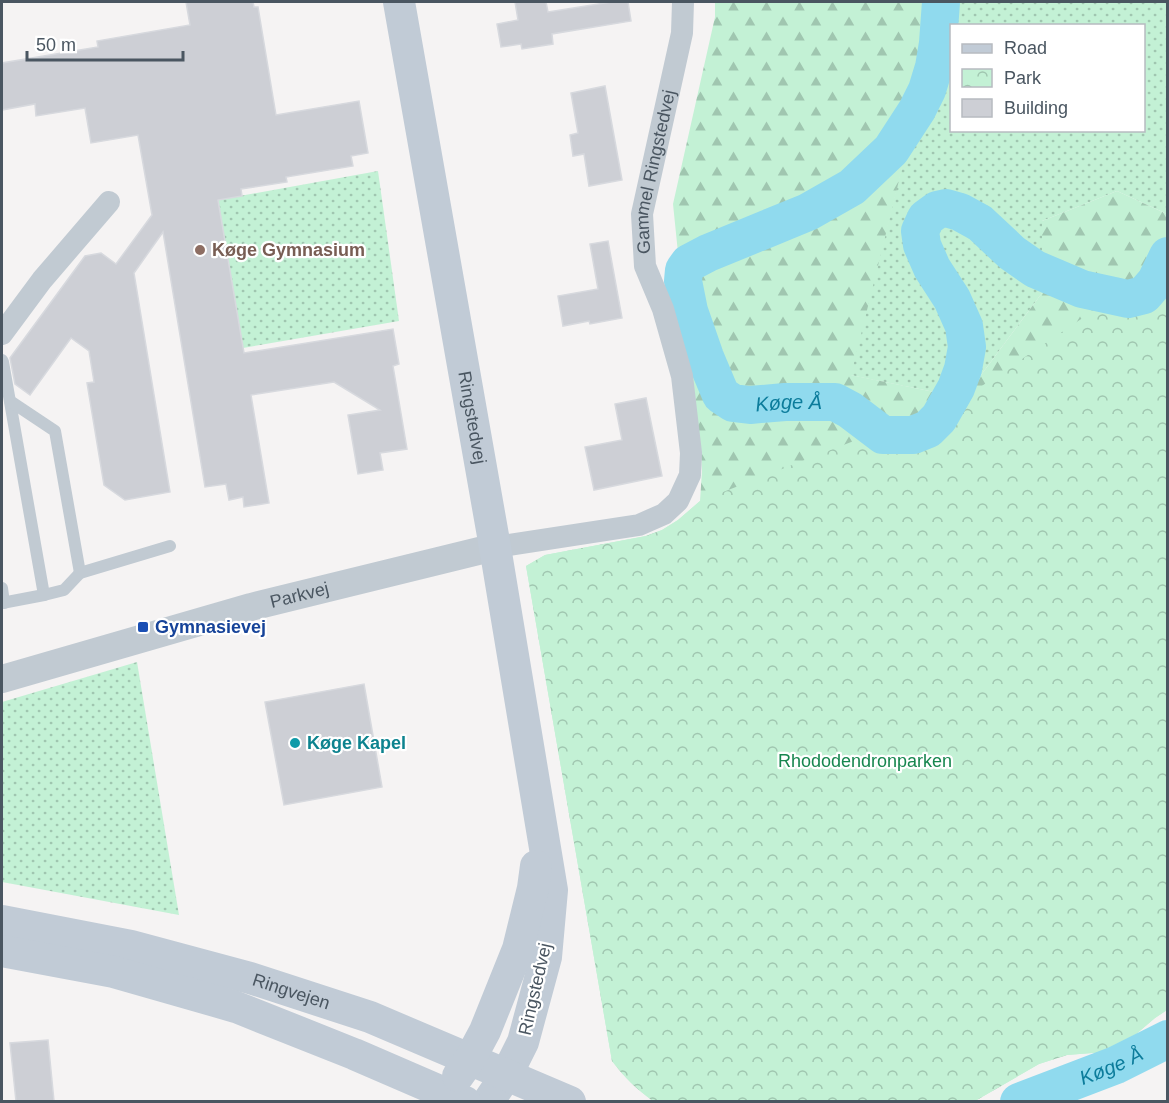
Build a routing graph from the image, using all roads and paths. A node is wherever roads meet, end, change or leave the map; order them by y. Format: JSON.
{"nodes":[{"id":1,"x":399,"y":2,"type":"edge"},
{"id":2,"x":683,"y":2,"type":"edge"},
{"id":3,"x":109,"y":202,"type":"dead end"},
{"id":4,"x":2,"y":334,"type":"edge"},
{"id":5,"x":2,"y":360,"type":"edge"},
{"id":6,"x":10,"y":401,"type":"junction"},
{"id":7,"x":170,"y":546,"type":"dead end"},
{"id":8,"x":495,"y":547,"type":"junction"},
{"id":9,"x":80,"y":573,"type":"junction"},
{"id":10,"x":2,"y":588,"type":"edge"},
{"id":11,"x":44,"y":595,"type":"junction"},
{"id":12,"x":3,"y":603,"type":"edge"},
{"id":13,"x":2,"y":679,"type":"edge"},
{"id":14,"x":541,"y":832,"type":"junction"},
{"id":15,"x":2,"y":921,"type":"edge"},
{"id":16,"x":2,"y":951,"type":"edge"},
{"id":17,"x":470,"y":1059,"type":"junction"},
{"id":18,"x":507,"y":1074,"type":"junction"},
{"id":19,"x":451,"y":1099,"type":"edge"},
{"id":20,"x":488,"y":1101,"type":"edge"},
{"id":21,"x":570,"y":1101,"type":"edge"}],
"edges":[{"from":1,"to":8,"type":"main road","name":"Ringstedvej"},
{"from":2,"to":8,"type":"street","name":"Gammel Ringstedvej"},
{"from":3,"to":4,"type":"street"},
{"from":5,"to":6,"type":"lane"},
{"from":6,"to":9,"type":"lane"},
{"from":6,"to":11,"type":"lane"},
{"from":7,"to":9,"type":"lane"},
{"from":8,"to":13,"type":"street","name":"Parkvej"},
{"from":8,"to":14,"type":"main road","name":"Ringstedvej"},
{"from":9,"to":11,"type":"lane"},
{"from":10,"to":12,"type":"lane"},
{"from":11,"to":12,"type":"lane"},
{"from":14,"to":17,"type":"main road","name":"Ringstedvej"},
{"from":14,"to":18,"type":"main road","name":"Ringstedvej"},
{"from":15,"to":17,"type":"main road","name":"Ringvejen"},
{"from":16,"to":19,"type":"main road","name":"Ringvejen"},
{"from":17,"to":18,"type":"main road","name":"Ringvejen"},
{"from":17,"to":19,"type":"main road","name":"Ringstedvej"},
{"from":18,"to":20,"type":"main road","name":"Ringstedvej"},
{"from":18,"to":21,"type":"main road","name":"Ringvejen"}]}
